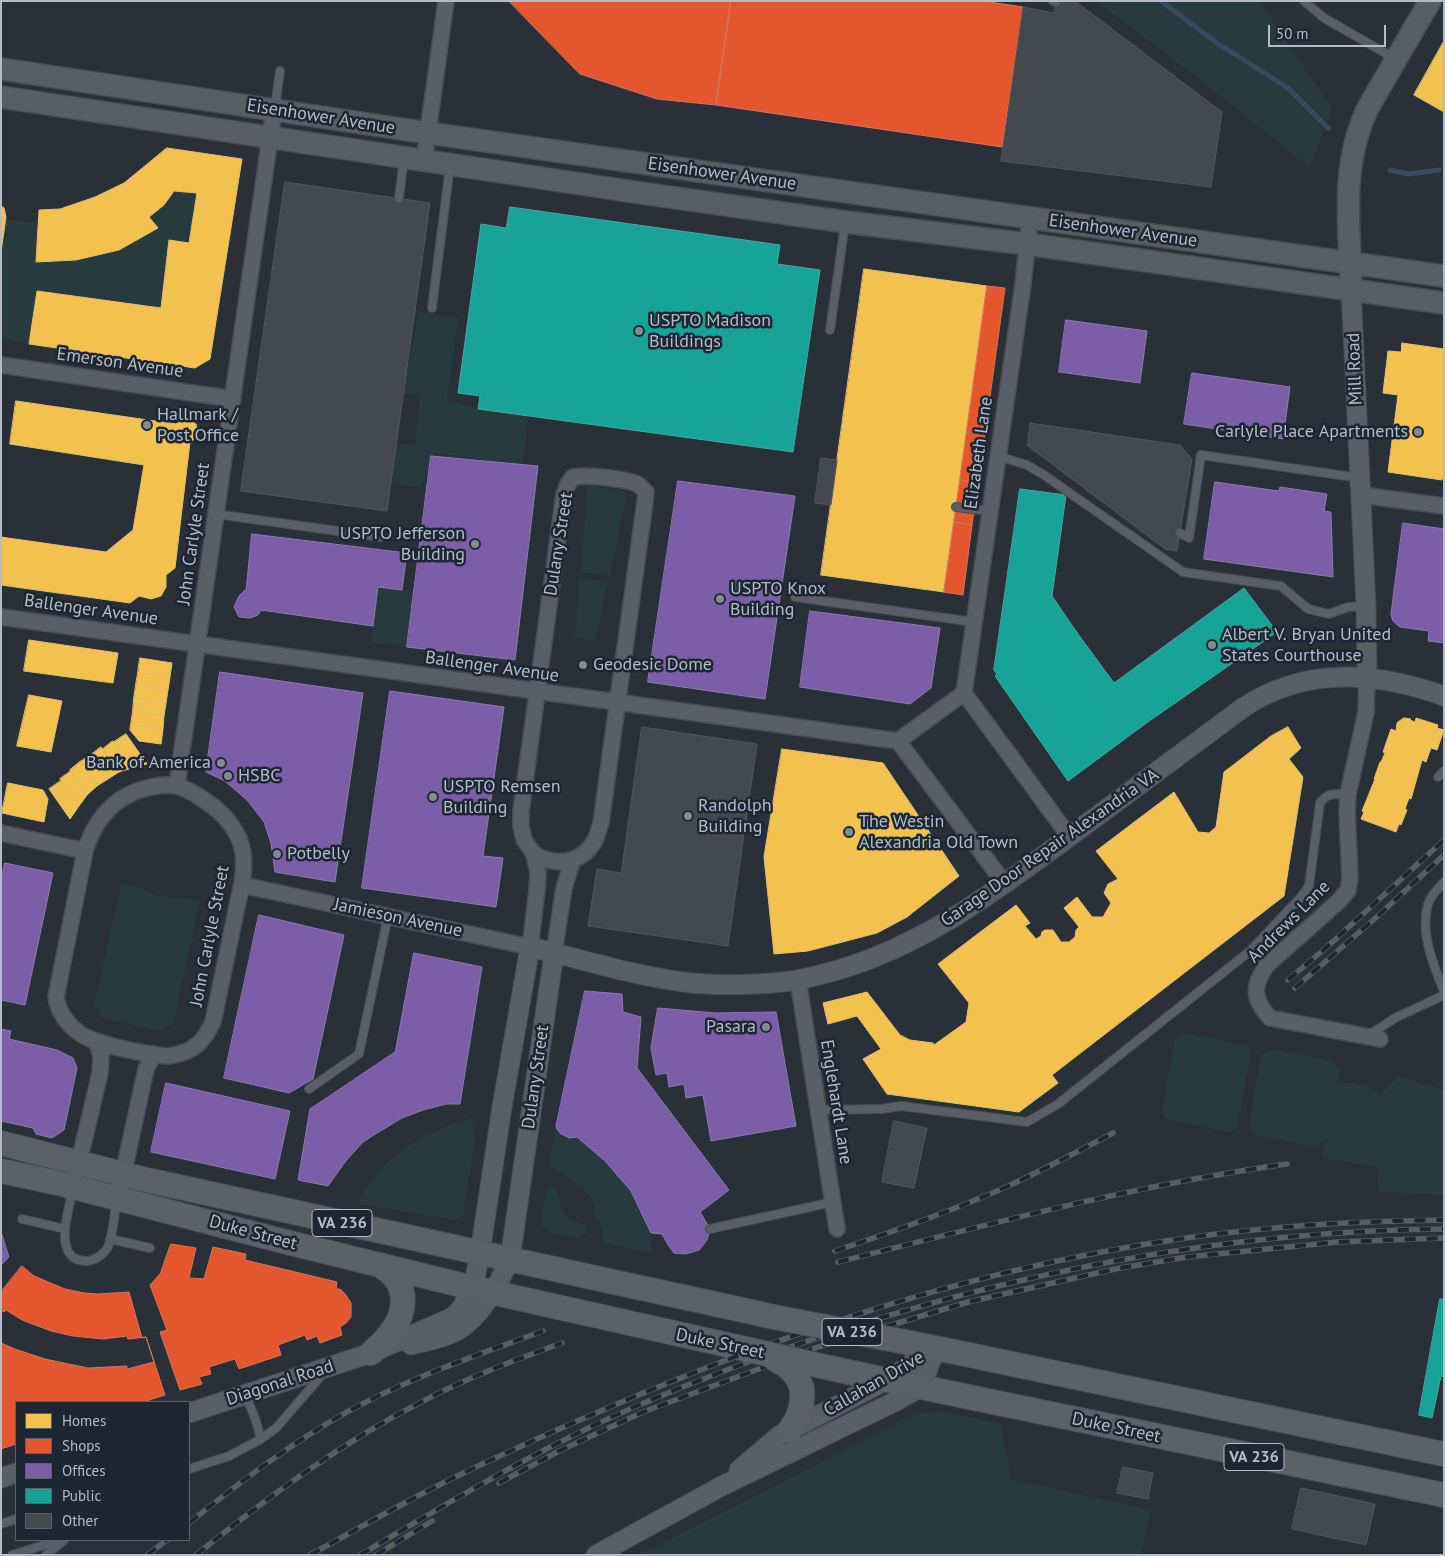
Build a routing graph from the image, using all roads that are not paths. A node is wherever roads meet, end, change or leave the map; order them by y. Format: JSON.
{"nodes":[{"id":1,"x":446,"y":1,"type":"edge"},
{"id":2,"x":1304,"y":1,"type":"edge"},
{"id":3,"x":1430,"y":1,"type":"edge"},
{"id":4,"x":1396,"y":59,"type":"junction"},
{"id":5,"x":1,"y":69,"type":"edge"},
{"id":6,"x":280,"y":71,"type":"dead end"},
{"id":7,"x":1,"y":97,"type":"edge"},
{"id":8,"x":274,"y":110,"type":"junction"},
{"id":9,"x":428,"y":133,"type":"junction"},
{"id":10,"x":270,"y":139,"type":"junction"},
{"id":11,"x":414,"y":160,"type":"junction"},
{"id":12,"x":450,"y":166,"type":"junction"},
{"id":13,"x":399,"y":198,"type":"dead end"},
{"id":14,"x":1030,"y":218,"type":"junction"},
{"id":15,"x":846,"y":222,"type":"junction"},
{"id":16,"x":1027,"y":244,"type":"junction"},
{"id":17,"x":1350,"y":263,"type":"junction"},
{"id":18,"x":1444,"y":276,"type":"edge"},
{"id":19,"x":1351,"y":289,"type":"junction"},
{"id":20,"x":1444,"y":303,"type":"edge"},
{"id":21,"x":432,"y":308,"type":"dead end"},
{"id":22,"x":830,"y":330,"type":"dead end"},
{"id":23,"x":1,"y":365,"type":"edge"},
{"id":24,"x":233,"y":399,"type":"junction"},
{"id":25,"x":998,"y":456,"type":"junction"},
{"id":26,"x":1360,"y":487,"type":"junction"},
{"id":27,"x":1444,"y":506,"type":"edge"},
{"id":28,"x":956,"y":507,"type":"dead end"},
{"id":29,"x":989,"y":511,"type":"junction"},
{"id":30,"x":216,"y":514,"type":"junction"},
{"id":31,"x":1180,"y":532,"type":"dead end"},
{"id":32,"x":380,"y":537,"type":"dead end"},
{"id":33,"x":795,"y":597,"type":"dead end"},
{"id":34,"x":1366,"y":606,"type":"junction"},
{"id":35,"x":1,"y":617,"type":"edge"},
{"id":36,"x":974,"y":622,"type":"junction"},
{"id":37,"x":198,"y":644,"type":"junction"},
{"id":38,"x":1367,"y":678,"type":"junction"},
{"id":39,"x":538,"y":692,"type":"junction"},
{"id":40,"x":964,"y":693,"type":"junction"},
{"id":41,"x":1444,"y":696,"type":"edge"},
{"id":42,"x":618,"y":703,"type":"junction"},
{"id":43,"x":898,"y":741,"type":"junction"},
{"id":44,"x":177,"y":785,"type":"junction"},
{"id":45,"x":1348,"y":794,"type":"junction"},
{"id":46,"x":1,"y":833,"type":"edge"},
{"id":47,"x":1069,"y":836,"type":"junction"},
{"id":48,"x":85,"y":851,"type":"junction"},
{"id":49,"x":534,"y":854,"type":"junction"},
{"id":50,"x":573,"y":859,"type":"junction"},
{"id":51,"x":1444,"y":882,"type":"edge"},
{"id":52,"x":1005,"y":884,"type":"junction"},
{"id":53,"x":242,"y":885,"type":"junction"},
{"id":54,"x":388,"y":916,"type":"junction"},
{"id":55,"x":530,"y":947,"type":"junction"},
{"id":56,"x":554,"y":953,"type":"junction"},
{"id":57,"x":798,"y":980,"type":"junction"},
{"id":58,"x":1444,"y":993,"type":"edge"},
{"id":59,"x":1374,"y":1038,"type":"joint"},
{"id":60,"x":96,"y":1041,"type":"junction"},
{"id":61,"x":154,"y":1054,"type":"junction"},
{"id":62,"x":310,"y":1089,"type":"dead end"},
{"id":63,"x":818,"y":1110,"type":"junction"},
{"id":64,"x":1,"y":1143,"type":"edge"},
{"id":65,"x":80,"y":1162,"type":"junction"},
{"id":66,"x":1,"y":1170,"type":"edge"},
{"id":67,"x":124,"y":1174,"type":"junction"},
{"id":68,"x":74,"y":1187,"type":"junction"},
{"id":69,"x":118,"y":1198,"type":"junction"},
{"id":70,"x":833,"y":1202,"type":"junction"},
{"id":71,"x":22,"y":1219,"type":"dead end"},
{"id":72,"x":65,"y":1229,"type":"junction"},
{"id":73,"x":710,"y":1229,"type":"dead end"},
{"id":74,"x":837,"y":1229,"type":"dead end"},
{"id":75,"x":110,"y":1239,"type":"junction"},
{"id":76,"x":150,"y":1248,"type":"dead end"},
{"id":77,"x":480,"y":1253,"type":"junction"},
{"id":78,"x":510,"y":1259,"type":"junction"},
{"id":79,"x":377,"y":1264,"type":"junction"},
{"id":80,"x":483,"y":1290,"type":"junction"},
{"id":81,"x":931,"y":1347,"type":"junction"},
{"id":82,"x":750,"y":1350,"type":"junction"},
{"id":83,"x":371,"y":1353,"type":"junction"},
{"id":84,"x":328,"y":1368,"type":"junction"},
{"id":85,"x":887,"y":1380,"type":"junction"},
{"id":86,"x":921,"y":1387,"type":"junction"},
{"id":87,"x":245,"y":1394,"type":"junction"},
{"id":88,"x":190,"y":1413,"type":"edge"},
{"id":89,"x":790,"y":1430,"type":"junction"},
{"id":90,"x":261,"y":1439,"type":"junction"},
{"id":91,"x":1444,"y":1454,"type":"edge"},
{"id":92,"x":190,"y":1468,"type":"edge"},
{"id":93,"x":15,"y":1473,"type":"edge"},
{"id":94,"x":1,"y":1478,"type":"edge"},
{"id":95,"x":720,"y":1487,"type":"junction"},
{"id":96,"x":1403,"y":1487,"type":"junction"},
{"id":97,"x":1444,"y":1495,"type":"edge"},
{"id":98,"x":1444,"y":1504,"type":"edge"},
{"id":99,"x":15,"y":1518,"type":"edge"},
{"id":100,"x":1,"y":1524,"type":"edge"},
{"id":101,"x":57,"y":1541,"type":"edge"},
{"id":102,"x":64,"y":1541,"type":"edge"},
{"id":103,"x":12,"y":1555,"type":"edge"},
{"id":104,"x":46,"y":1555,"type":"edge"},
{"id":105,"x":596,"y":1555,"type":"edge"}],
"edges":[{"from":1,"to":9,"type":"street"},
{"from":2,"to":4,"type":"lane"},
{"from":3,"to":4,"type":"main road","name":"Mill Road"},
{"from":4,"to":17,"type":"main road","name":"Mill Road"},
{"from":5,"to":8,"type":"main road","name":"Eisenhower Avenue"},
{"from":6,"to":8,"type":"lane"},
{"from":7,"to":10,"type":"main road","name":"Eisenhower Avenue"},
{"from":8,"to":9,"type":"main road","name":"Eisenhower Avenue"},
{"from":8,"to":10,"type":"street","name":"John Carlyle Street"},
{"from":9,"to":11,"type":"street"},
{"from":9,"to":14,"type":"main road","name":"Eisenhower Avenue"},
{"from":10,"to":11,"type":"main road","name":"Eisenhower Avenue"},
{"from":10,"to":24,"type":"street","name":"John Carlyle Street"},
{"from":11,"to":12,"type":"main road","name":"Eisenhower Avenue"},
{"from":11,"to":13,"type":"lane"},
{"from":12,"to":15,"type":"main road","name":"Eisenhower Avenue"},
{"from":12,"to":21,"type":"lane"},
{"from":14,"to":16,"type":"street","name":"Elizabeth Lane"},
{"from":14,"to":17,"type":"main road","name":"Eisenhower Avenue"},
{"from":15,"to":16,"type":"main road","name":"Eisenhower Avenue"},
{"from":15,"to":22,"type":"lane"},
{"from":16,"to":19,"type":"main road","name":"Eisenhower Avenue"},
{"from":16,"to":25,"type":"street","name":"Elizabeth Lane"},
{"from":17,"to":18,"type":"main road","name":"Eisenhower Avenue"},
{"from":17,"to":19,"type":"main road","name":"Mill Road"},
{"from":19,"to":20,"type":"main road","name":"Eisenhower Avenue"},
{"from":19,"to":26,"type":"street","name":"Mill Road"},
{"from":23,"to":24,"type":"street","name":"Emerson Avenue"},
{"from":24,"to":30,"type":"street","name":"John Carlyle Street"},
{"from":25,"to":29,"type":"street","name":"Elizabeth Lane"},
{"from":25,"to":34,"type":"lane"},
{"from":26,"to":27,"type":"street"},
{"from":26,"to":31,"type":"lane"},
{"from":26,"to":34,"type":"street","name":"Mill Road"},
{"from":28,"to":29,"type":"lane"},
{"from":29,"to":36,"type":"street","name":"Elizabeth Lane"},
{"from":30,"to":32,"type":"lane"},
{"from":30,"to":37,"type":"street","name":"John Carlyle Street"},
{"from":33,"to":36,"type":"lane"},
{"from":34,"to":38,"type":"street","name":"Mill Road"},
{"from":35,"to":37,"type":"street","name":"Ballenger Avenue"},
{"from":36,"to":40,"type":"street","name":"Elizabeth Lane"},
{"from":37,"to":39,"type":"street","name":"Ballenger Avenue"},
{"from":37,"to":44,"type":"street","name":"John Carlyle Street"},
{"from":38,"to":41,"type":"street"},
{"from":38,"to":45,"type":"street","name":"Andrews Lane"},
{"from":38,"to":47,"type":"street","name":"Garage Door Repair Alexandria VA"},
{"from":39,"to":42,"type":"street","name":"Ballenger Avenue"},
{"from":39,"to":42,"type":"street","name":"Dulany Street"},
{"from":39,"to":49,"type":"street","name":"Dulany Street"},
{"from":40,"to":43,"type":"street"},
{"from":40,"to":47,"type":"street"},
{"from":42,"to":43,"type":"street","name":"Ballenger Avenue"},
{"from":42,"to":50,"type":"street","name":"Dulany Street"},
{"from":43,"to":52,"type":"street"},
{"from":44,"to":48,"type":"street","name":"John Carlyle Street"},
{"from":44,"to":53,"type":"street","name":"John Carlyle Street"},
{"from":45,"to":59,"type":"street","name":"Andrews Lane"},
{"from":45,"to":63,"type":"lane"},
{"from":46,"to":48,"type":"street"},
{"from":47,"to":52,"type":"street","name":"Garage Door Repair Alexandria VA"},
{"from":48,"to":60,"type":"street","name":"John Carlyle Street"},
{"from":49,"to":50,"type":"street"},
{"from":49,"to":55,"type":"street","name":"Dulany Street"},
{"from":50,"to":56,"type":"street","name":"Dulany Street"},
{"from":51,"to":58,"type":"lane"},
{"from":52,"to":57,"type":"street","name":"Garage Door Repair Alexandria VA"},
{"from":53,"to":54,"type":"street","name":"Jamieson Avenue"},
{"from":53,"to":61,"type":"street","name":"John Carlyle Street"},
{"from":54,"to":55,"type":"street","name":"Jamieson Avenue"},
{"from":54,"to":62,"type":"lane"},
{"from":55,"to":56,"type":"street","name":"Jamieson Avenue"},
{"from":55,"to":77,"type":"street","name":"Dulany Street"},
{"from":56,"to":57,"type":"street","name":"Garage Door Repair Alexandria VA"},
{"from":56,"to":78,"type":"street","name":"Dulany Street"},
{"from":57,"to":63,"type":"street","name":"Englehardt Lane"},
{"from":58,"to":59,"type":"lane"},
{"from":60,"to":61,"type":"street","name":"John Carlyle Street"},
{"from":60,"to":65,"type":"street"},
{"from":61,"to":67,"type":"street"},
{"from":63,"to":70,"type":"street","name":"Englehardt Lane"},
{"from":64,"to":65,"type":"main road","name":"Duke Street","number":"VA 236"},
{"from":65,"to":67,"type":"main road","name":"Duke Street","number":"VA 236"},
{"from":65,"to":68,"type":"street"},
{"from":66,"to":68,"type":"main road","name":"Duke Street","number":"VA 236"},
{"from":67,"to":69,"type":"street"},
{"from":67,"to":77,"type":"main road","name":"Duke Street","number":"VA 236"},
{"from":68,"to":69,"type":"main road","name":"Duke Street","number":"VA 236"},
{"from":68,"to":72,"type":"lane"},
{"from":69,"to":75,"type":"lane"},
{"from":69,"to":79,"type":"main road","name":"Duke Street","number":"VA 236"},
{"from":70,"to":73,"type":"lane"},
{"from":70,"to":74,"type":"street","name":"Englehardt Lane"},
{"from":71,"to":72,"type":"lane"},
{"from":72,"to":75,"type":"lane"},
{"from":75,"to":76,"type":"lane"},
{"from":77,"to":78,"type":"main road","name":"Duke Street","number":"VA 236"},
{"from":77,"to":80,"type":"street","name":"Diagonal Road"},
{"from":78,"to":80,"type":"street","name":"Dulany Street"},
{"from":78,"to":81,"type":"main road","name":"Duke Street","number":"VA 236","bridge":true},
{"from":79,"to":80,"type":"main road","name":"Duke Street","number":"VA 236"},
{"from":79,"to":83,"type":"main road"},
{"from":80,"to":82,"type":"main road","name":"Duke Street","number":"VA 236"},
{"from":80,"to":83,"type":"street","name":"Diagonal Road"},
{"from":81,"to":85,"type":"street","name":"Callahan Drive"},
{"from":81,"to":86,"type":"street","name":"Callahan Drive"},
{"from":81,"to":91,"type":"main road","name":"Duke Street","number":"VA 236"},
{"from":82,"to":85,"type":"main road","name":"Duke Street","number":"VA 236","bridge":true},
{"from":82,"to":89,"type":"main road","bridge":true},
{"from":83,"to":84,"type":"street","name":"Diagonal Road"},
{"from":84,"to":87,"type":"street","name":"Diagonal Road"},
{"from":84,"to":90,"type":"lane"},
{"from":85,"to":86,"type":"main road","name":"Duke Street","number":"VA 236"},
{"from":85,"to":89,"type":"street","name":"Callahan Drive"},
{"from":86,"to":95,"type":"street","name":"Callahan Drive"},
{"from":86,"to":96,"type":"main road","name":"Duke Street","number":"VA 236"},
{"from":87,"to":88,"type":"street","name":"Diagonal Road"},
{"from":87,"to":90,"type":"lane"},
{"from":89,"to":95,"type":"street","name":"Callahan Drive"},
{"from":90,"to":92,"type":"lane"},
{"from":93,"to":94,"type":"street"},
{"from":95,"to":105,"type":"street","name":"Callahan Drive"},
{"from":96,"to":97,"type":"main road","name":"Duke Street","number":"VA 236"},
{"from":96,"to":98,"type":"main road"},
{"from":99,"to":100,"type":"lane"},
{"from":101,"to":103,"type":"lane"},
{"from":102,"to":104,"type":"lane"}]}
